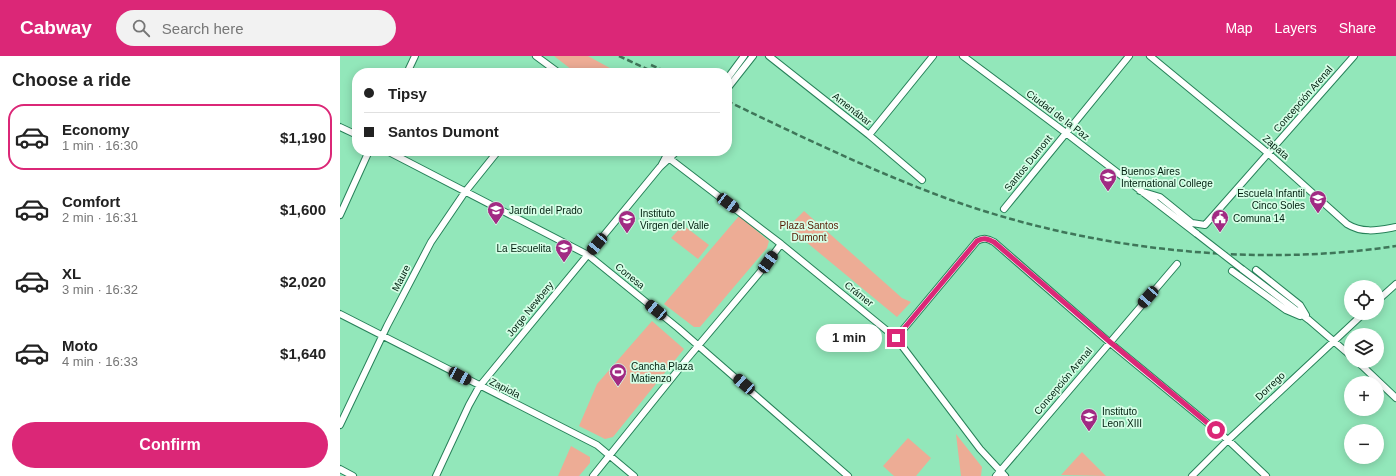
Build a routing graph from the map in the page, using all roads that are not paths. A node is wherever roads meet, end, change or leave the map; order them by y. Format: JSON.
{"nodes":[{"id":1,"x":415,"y":56,"type":"edge"},
{"id":2,"x":536,"y":56,"type":"edge"},
{"id":3,"x":744,"y":56,"type":"edge"},
{"id":4,"x":768,"y":56,"type":"edge"},
{"id":5,"x":934,"y":56,"type":"edge"},
{"id":6,"x":963,"y":56,"type":"edge"},
{"id":7,"x":1130,"y":56,"type":"edge"},
{"id":8,"x":1150,"y":56,"type":"edge"},
{"id":9,"x":1354,"y":56,"type":"edge"},
{"id":10,"x":752,"y":57,"type":"edge"},
{"id":11,"x":409,"y":68,"type":"edge"},
{"id":12,"x":552,"y":68,"type":"edge"},
{"id":13,"x":732,"y":72,"type":"edge"},
{"id":14,"x":732,"y":83,"type":"edge"},
{"id":15,"x":340,"y":127,"type":"edge"},
{"id":16,"x":352,"y":133,"type":"edge"},
{"id":17,"x":1066,"y":133,"type":"junction"},
{"id":18,"x":869,"y":135,"type":"junction"},
{"id":19,"x":1269,"y":154,"type":"junction"},
{"id":20,"x":367,"y":156,"type":"edge"},
{"id":21,"x":397,"y":156,"type":"edge"},
{"id":22,"x":494,"y":156,"type":"edge"},
{"id":23,"x":667,"y":156,"type":"edge"},
{"id":24,"x":669,"y":156,"type":"edge"},
{"id":25,"x":922,"y":180,"type":"dead end"},
{"id":26,"x":1140,"y":191,"type":"junction"},
{"id":27,"x":465,"y":192,"type":"junction"},
{"id":28,"x":1004,"y":209,"type":"dead end"},
{"id":29,"x":340,"y":215,"type":"edge"},
{"id":30,"x":1202,"y":225,"type":"joint"},
{"id":31,"x":1396,"y":227,"type":"edge"},
{"id":32,"x":781,"y":244,"type":"junction"},
{"id":33,"x":588,"y":255,"type":"junction"},
{"id":34,"x":1177,"y":264,"type":"dead end"},
{"id":35,"x":1256,"y":270,"type":"dead end"},
{"id":36,"x":1232,"y":271,"type":"dead end"},
{"id":37,"x":1396,"y":284,"type":"edge"},
{"id":38,"x":1384,"y":295,"type":"edge"},
{"id":39,"x":340,"y":314,"type":"edge"},
{"id":40,"x":1309,"y":320,"type":"junction"},
{"id":41,"x":1356,"y":320,"type":"edge"},
{"id":42,"x":383,"y":336,"type":"junction"},
{"id":43,"x":896,"y":338,"type":"junction"},
{"id":44,"x":1335,"y":340,"type":"junction"},
{"id":45,"x":1110,"y":342,"type":"junction"},
{"id":46,"x":699,"y":345,"type":"junction"},
{"id":47,"x":1344,"y":349,"type":"edge"},
{"id":48,"x":1364,"y":368,"type":"edge"},
{"id":49,"x":479,"y":387,"type":"junction"},
{"id":50,"x":1396,"y":398,"type":"edge"},
{"id":51,"x":340,"y":425,"type":"edge"},
{"id":52,"x":1228,"y":440,"type":"junction"},
{"id":53,"x":610,"y":455,"type":"junction"},
{"id":54,"x":340,"y":469,"type":"edge"},
{"id":55,"x":1000,"y":474,"type":"edge"},
{"id":56,"x":353,"y":476,"type":"edge"},
{"id":57,"x":436,"y":476,"type":"edge"},
{"id":58,"x":593,"y":476,"type":"edge"},
{"id":59,"x":634,"y":476,"type":"edge"},
{"id":60,"x":848,"y":476,"type":"edge"},
{"id":61,"x":1192,"y":476,"type":"edge"},
{"id":62,"x":1266,"y":476,"type":"edge"}],
"edges":[{"from":1,"to":11,"type":"street"},
{"from":2,"to":12,"type":"street"},
{"from":3,"to":13,"type":"street"},
{"from":4,"to":18,"type":"street","name":"Amenábar"},
{"from":5,"to":18,"type":"street"},
{"from":6,"to":17,"type":"street","name":"Ciudad de la Paz"},
{"from":7,"to":17,"type":"street","name":"Santos Dumont"},
{"from":8,"to":19,"type":"street","name":"Zapata"},
{"from":9,"to":19,"type":"street","name":"Concepción Arenal"},
{"from":10,"to":14,"type":"street"},
{"from":15,"to":16,"type":"street"},
{"from":17,"to":26,"type":"street","name":"Ciudad de la Paz"},
{"from":17,"to":28,"type":"street","name":"Santos Dumont"},
{"from":18,"to":25,"type":"street","name":"Amenábar"},
{"from":19,"to":30,"type":"street","name":"Concepción Arenal"},
{"from":19,"to":31,"type":"street","name":"Zapata"},
{"from":20,"to":29,"type":"street"},
{"from":21,"to":27,"type":"street","name":"Conesa"},
{"from":22,"to":27,"type":"street","name":"Maure"},
{"from":23,"to":33,"type":"street","name":"Jorge Newbery"},
{"from":24,"to":32,"type":"street","name":"Crámer"},
{"from":26,"to":30,"type":"street","name":"Ciudad de la Paz"},
{"from":26,"to":40,"type":"street","name":"Ciudad de la Paz","bridge":true},
{"from":27,"to":33,"type":"street","name":"Conesa"},
{"from":27,"to":42,"type":"street","name":"Maure"},
{"from":32,"to":43,"type":"street","name":"Crámer"},
{"from":32,"to":46,"type":"street"},
{"from":33,"to":46,"type":"street","name":"Conesa"},
{"from":33,"to":49,"type":"street","name":"Jorge Newbery"},
{"from":34,"to":45,"type":"street","name":"Concepción Arenal"},
{"from":35,"to":40,"type":"street","name":"Ciudad de la Paz"},
{"from":36,"to":40,"type":"street","name":"Ciudad de la Paz"},
{"from":37,"to":38,"type":"street"},
{"from":39,"to":42,"type":"street","name":"Zapiola"},
{"from":40,"to":44,"type":"street","name":"Ciudad de la Paz"},
{"from":41,"to":44,"type":"street","name":"Dorrego"},
{"from":42,"to":49,"type":"street","name":"Zapiola"},
{"from":42,"to":51,"type":"street","name":"Maure"},
{"from":43,"to":45,"type":"street"},
{"from":43,"to":55,"type":"street","name":"Crámer"},
{"from":44,"to":47,"type":"street","name":"Ciudad de la Paz"},
{"from":44,"to":52,"type":"street","name":"Dorrego"},
{"from":45,"to":52,"type":"street"},
{"from":45,"to":55,"type":"street","name":"Concepción Arenal"},
{"from":46,"to":53,"type":"street"},
{"from":46,"to":60,"type":"street","name":"Conesa"},
{"from":48,"to":50,"type":"street"},
{"from":49,"to":53,"type":"street","name":"Zapiola"},
{"from":49,"to":57,"type":"street","name":"Jorge Newbery"},
{"from":52,"to":61,"type":"street","name":"Dorrego"},
{"from":52,"to":62,"type":"street"},
{"from":53,"to":58,"type":"street"},
{"from":53,"to":59,"type":"street","name":"Zapiola"},
{"from":54,"to":56,"type":"street"}]}
